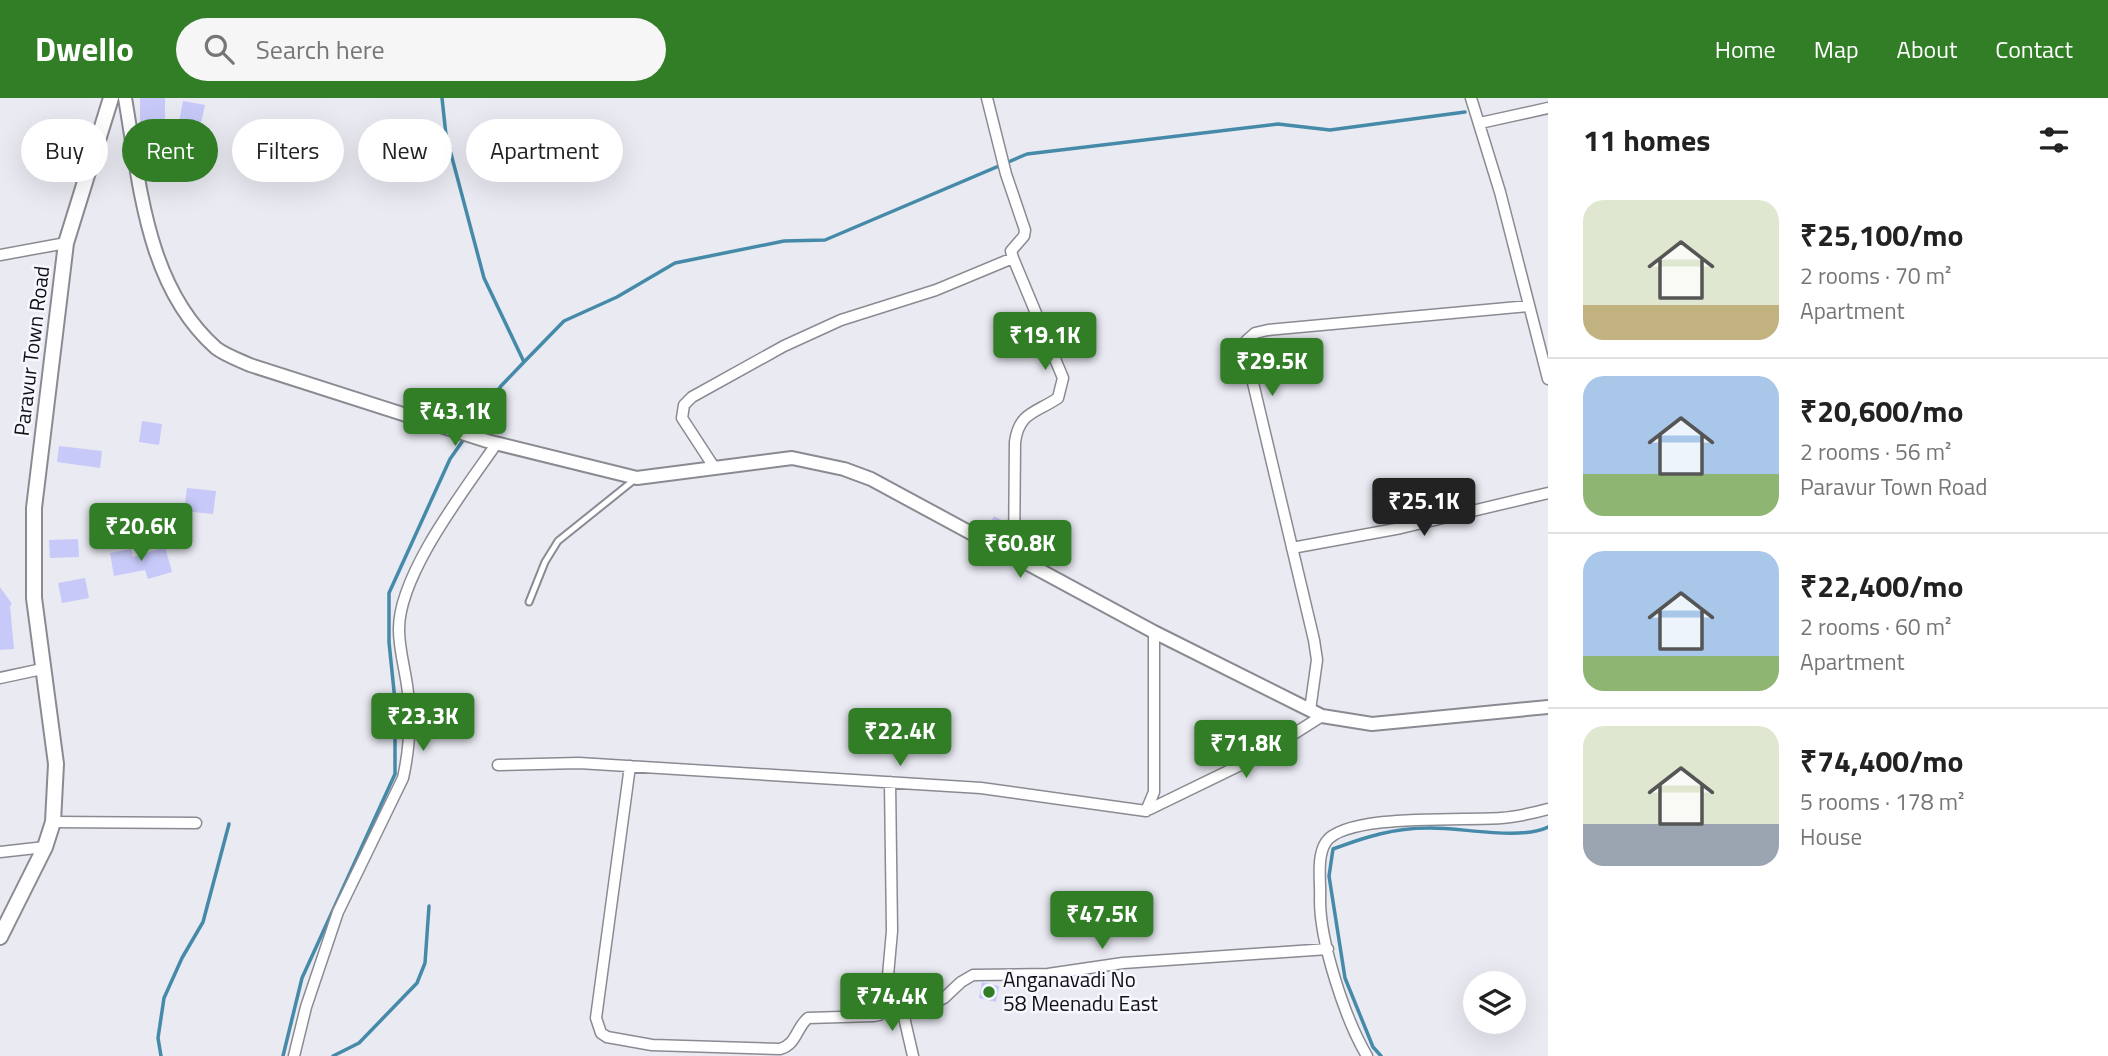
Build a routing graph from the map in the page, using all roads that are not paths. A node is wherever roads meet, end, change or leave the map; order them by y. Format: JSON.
{"nodes":[{"id":1,"x":111,"y":98,"type":"edge"},
{"id":2,"x":125,"y":98,"type":"edge"},
{"id":3,"x":987,"y":98,"type":"edge"},
{"id":4,"x":1471,"y":98,"type":"edge"},
{"id":5,"x":1548,"y":108,"type":"edge"},
{"id":6,"x":1480,"y":123,"type":"junction"},
{"id":7,"x":66,"y":243,"type":"junction"},
{"id":8,"x":0,"y":255,"type":"edge"},
{"id":9,"x":1013,"y":258,"type":"junction"},
{"id":10,"x":1528,"y":306,"type":"junction"},
{"id":11,"x":1548,"y":379,"type":"edge"},
{"id":12,"x":492,"y":442,"type":"junction"},
{"id":13,"x":714,"y":467,"type":"junction"},
{"id":14,"x":637,"y":478,"type":"junction"},
{"id":15,"x":1548,"y":493,"type":"edge"},
{"id":16,"x":1292,"y":548,"type":"junction"},
{"id":17,"x":1014,"y":558,"type":"junction"},
{"id":18,"x":529,"y":602,"type":"dead end"},
{"id":19,"x":1154,"y":632,"type":"junction"},
{"id":20,"x":42,"y":669,"type":"junction"},
{"id":21,"x":0,"y":678,"type":"edge"},
{"id":22,"x":1548,"y":707,"type":"edge"},
{"id":23,"x":1317,"y":713,"type":"junction"},
{"id":24,"x":498,"y":765,"type":"dead end"},
{"id":25,"x":630,"y":766,"type":"junction"},
{"id":26,"x":890,"y":782,"type":"junction"},
{"id":27,"x":1150,"y":809,"type":"junction"},
{"id":28,"x":1548,"y":809,"type":"edge"},
{"id":29,"x":53,"y":822,"type":"junction"},
{"id":30,"x":196,"y":823,"type":"dead end"},
{"id":31,"x":45,"y":847,"type":"junction"},
{"id":32,"x":0,"y":852,"type":"edge"},
{"id":33,"x":0,"y":937,"type":"edge"},
{"id":34,"x":1328,"y":949,"type":"junction"},
{"id":35,"x":885,"y":1002,"type":"junction"},
{"id":36,"x":901,"y":1004,"type":"junction"},
{"id":37,"x":294,"y":1056,"type":"edge"},
{"id":38,"x":913,"y":1056,"type":"edge"},
{"id":39,"x":1367,"y":1056,"type":"edge"}],
"edges":[{"from":1,"to":7,"type":"main road","name":"Paravur Town Road"},
{"from":2,"to":12,"type":"street"},
{"from":3,"to":9,"type":"street"},
{"from":4,"to":6,"type":"street"},
{"from":5,"to":6,"type":"street"},
{"from":6,"to":10,"type":"street"},
{"from":7,"to":8,"type":"street"},
{"from":7,"to":20,"type":"main road","name":"Paravur Town Road"},
{"from":9,"to":13,"type":"street"},
{"from":9,"to":17,"type":"street"},
{"from":10,"to":11,"type":"street"},
{"from":10,"to":16,"type":"street"},
{"from":12,"to":14,"type":"street"},
{"from":12,"to":37,"type":"street"},
{"from":13,"to":14,"type":"street"},
{"from":13,"to":17,"type":"street"},
{"from":14,"to":18,"type":"lane"},
{"from":15,"to":16,"type":"street"},
{"from":16,"to":23,"type":"street"},
{"from":17,"to":19,"type":"street"},
{"from":19,"to":23,"type":"street"},
{"from":19,"to":27,"type":"street"},
{"from":20,"to":21,"type":"street"},
{"from":20,"to":29,"type":"main road","name":"Paravur Town Road"},
{"from":22,"to":23,"type":"street"},
{"from":23,"to":27,"type":"street"},
{"from":24,"to":25,"type":"street"},
{"from":25,"to":26,"type":"street"},
{"from":25,"to":35,"type":"street"},
{"from":26,"to":27,"type":"street"},
{"from":26,"to":35,"type":"street"},
{"from":28,"to":34,"type":"street"},
{"from":29,"to":30,"type":"street"},
{"from":29,"to":31,"type":"main road","name":"Paravur Town Road"},
{"from":31,"to":32,"type":"street"},
{"from":31,"to":33,"type":"main road","name":"Paravur Town Road"},
{"from":34,"to":36,"type":"street"},
{"from":34,"to":39,"type":"street"},
{"from":35,"to":36,"type":"street"},
{"from":36,"to":38,"type":"street"}]}
